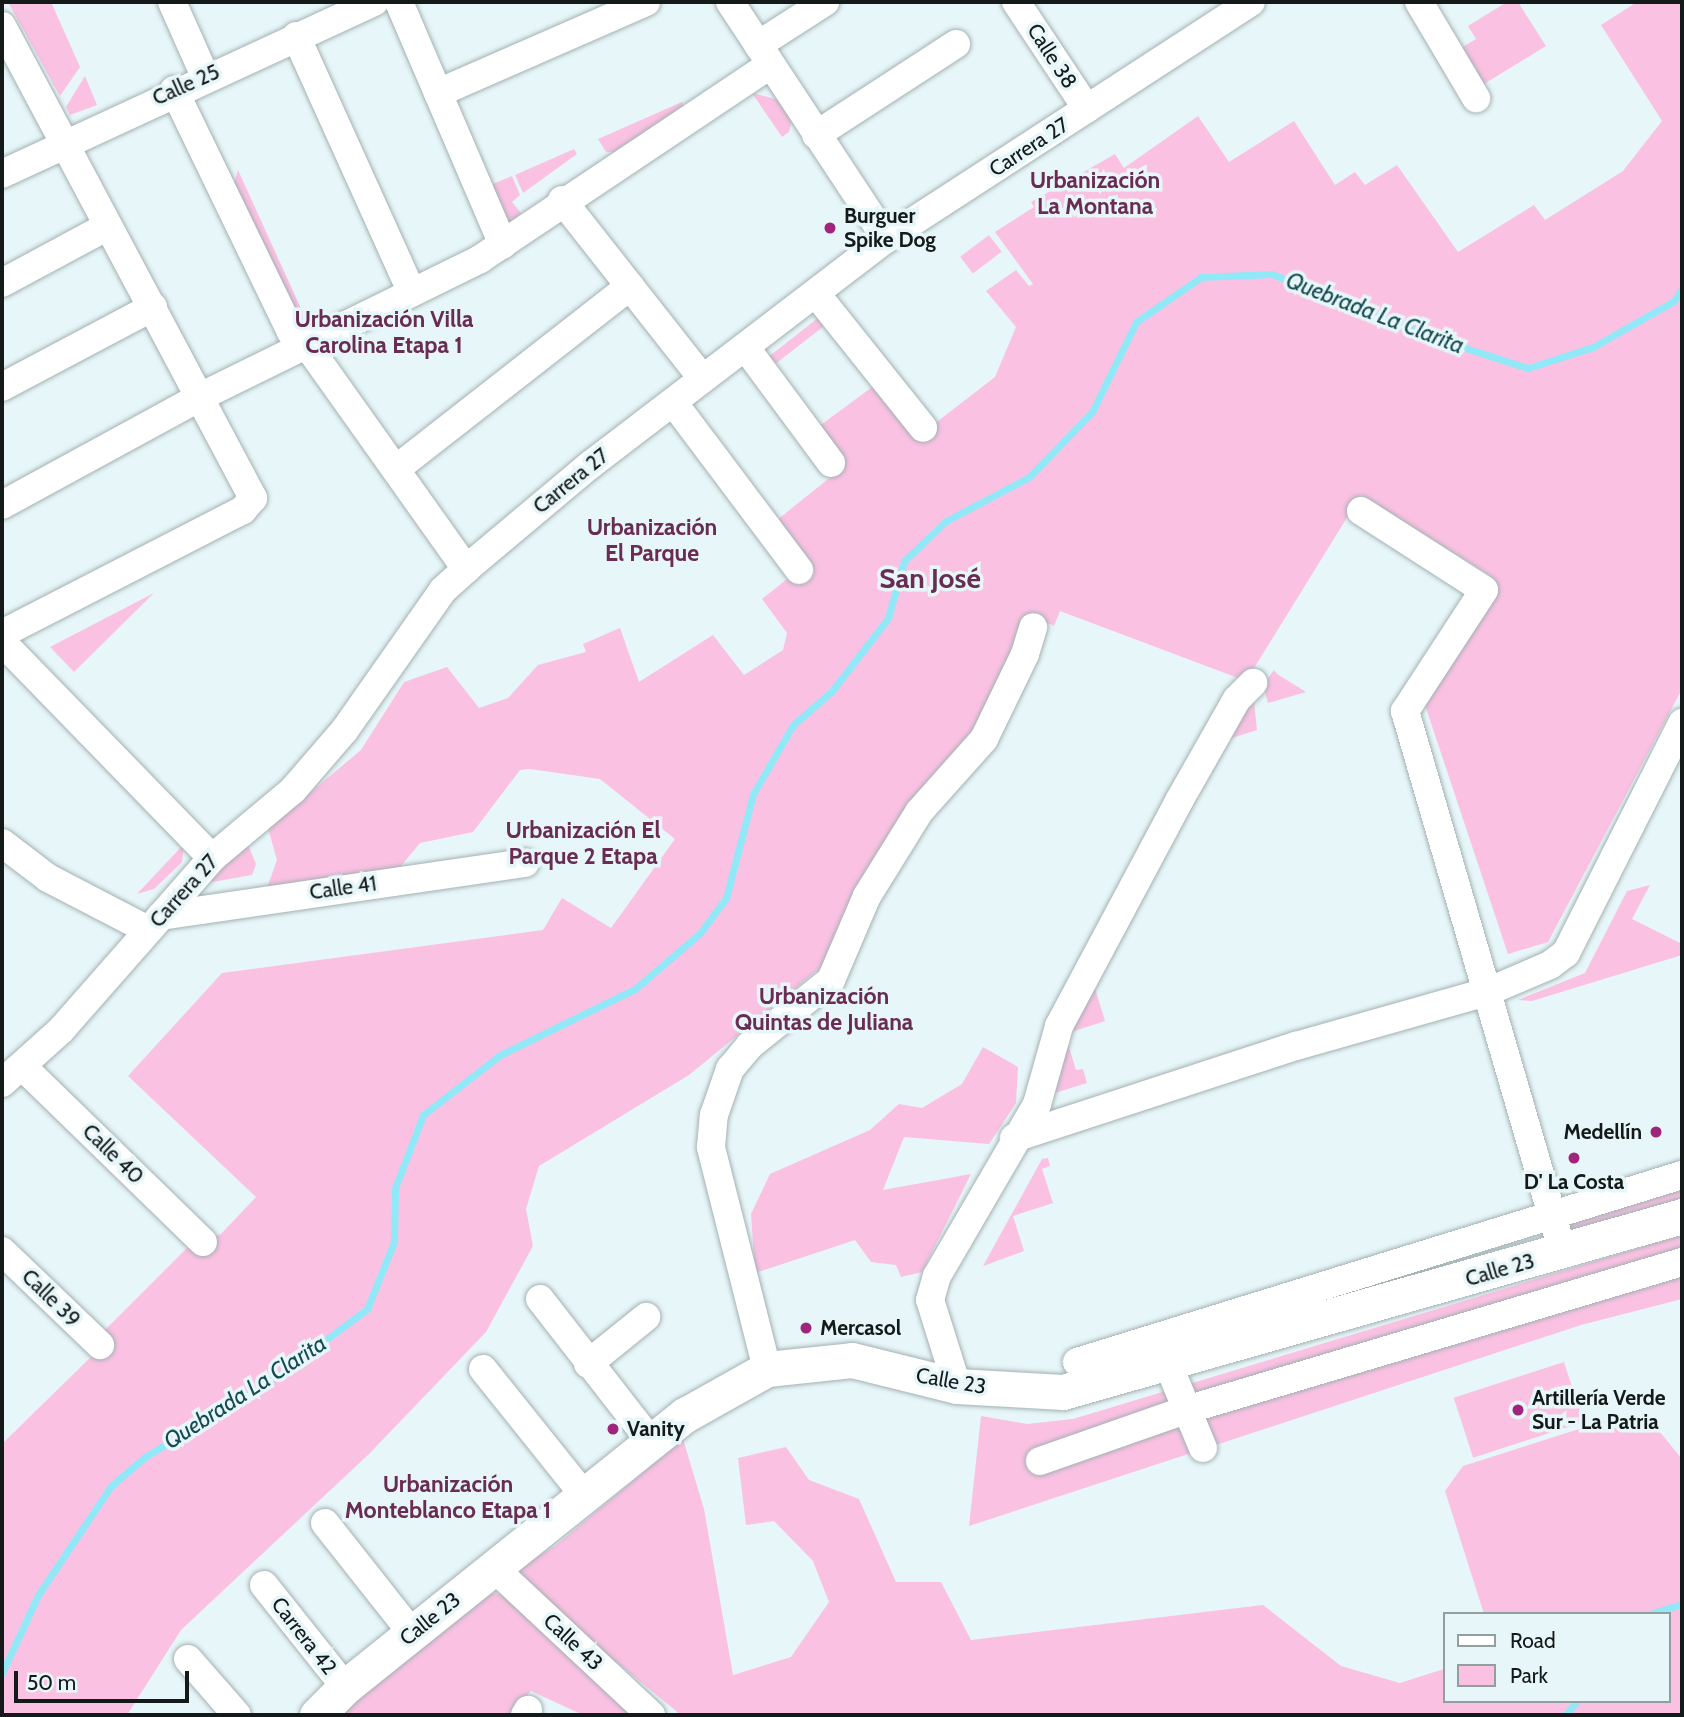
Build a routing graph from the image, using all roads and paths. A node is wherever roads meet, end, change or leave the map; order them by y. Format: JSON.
{"nodes":[{"id":1,"x":172,"y":2,"type":"edge"},
{"id":2,"x":374,"y":2,"type":"edge"},
{"id":3,"x":399,"y":2,"type":"edge"},
{"id":4,"x":646,"y":2,"type":"edge"},
{"id":5,"x":730,"y":2,"type":"edge"},
{"id":6,"x":825,"y":2,"type":"edge"},
{"id":7,"x":1016,"y":2,"type":"edge"},
{"id":8,"x":1251,"y":2,"type":"edge"},
{"id":9,"x":1419,"y":2,"type":"edge"},
{"id":10,"x":2,"y":26,"type":"edge"},
{"id":11,"x":296,"y":36,"type":"junction"},
{"id":12,"x":956,"y":44,"type":"dead end"},
{"id":13,"x":764,"y":55,"type":"junction"},
{"id":14,"x":205,"y":76,"type":"junction"},
{"id":15,"x":174,"y":90,"type":"junction"},
{"id":16,"x":438,"y":93,"type":"junction"},
{"id":17,"x":1476,"y":98,"type":"dead end"},
{"id":18,"x":1087,"y":109,"type":"junction"},
{"id":19,"x":816,"y":135,"type":"junction"},
{"id":20,"x":62,"y":142,"type":"junction"},
{"id":21,"x":2,"y":174,"type":"edge"},
{"id":22,"x":562,"y":200,"type":"junction"},
{"id":23,"x":108,"y":226,"type":"junction"},
{"id":24,"x":886,"y":239,"type":"junction"},
{"id":25,"x":503,"y":245,"type":"junction"},
{"id":26,"x":2,"y":283,"type":"edge"},
{"id":27,"x":629,"y":286,"type":"junction"},
{"id":28,"x":411,"y":291,"type":"junction"},
{"id":29,"x":817,"y":295,"type":"junction"},
{"id":30,"x":153,"y":307,"type":"junction"},
{"id":31,"x":307,"y":345,"type":"junction"},
{"id":32,"x":746,"y":348,"type":"junction"},
{"id":33,"x":702,"y":378,"type":"junction"},
{"id":34,"x":2,"y":387,"type":"edge"},
{"id":35,"x":202,"y":396,"type":"junction"},
{"id":36,"x":673,"y":402,"type":"junction"},
{"id":37,"x":923,"y":428,"type":"dead end"},
{"id":38,"x":831,"y":463,"type":"dead end"},
{"id":39,"x":396,"y":469,"type":"junction"},
{"id":40,"x":2,"y":505,"type":"edge"},
{"id":41,"x":1361,"y":511,"type":"dead end"},
{"id":42,"x":466,"y":569,"type":"junction"},
{"id":43,"x":799,"y":570,"type":"dead end"},
{"id":44,"x":1032,"y":627,"type":"dead end"},
{"id":45,"x":2,"y":634,"type":"edge"},
{"id":46,"x":2,"y":642,"type":"edge"},
{"id":47,"x":1254,"y":683,"type":"dead end"},
{"id":48,"x":1682,"y":723,"type":"edge"},
{"id":49,"x":2,"y":843,"type":"edge"},
{"id":50,"x":212,"y":859,"type":"junction"},
{"id":51,"x":525,"y":863,"type":"dead end"},
{"id":52,"x":155,"y":923,"type":"junction"},
{"id":53,"x":1487,"y":992,"type":"junction"},
{"id":54,"x":12,"y":1075,"type":"edge"},
{"id":55,"x":1014,"y":1138,"type":"junction"},
{"id":56,"x":1682,"y":1175,"type":"edge"},
{"id":57,"x":1551,"y":1215,"type":"junction"},
{"id":58,"x":1682,"y":1216,"type":"edge"},
{"id":59,"x":203,"y":1242,"type":"dead end"},
{"id":60,"x":2,"y":1251,"type":"edge"},
{"id":61,"x":1563,"y":1253,"type":"junction"},
{"id":62,"x":1682,"y":1262,"type":"edge"},
{"id":63,"x":540,"y":1298,"type":"dead end"},
{"id":64,"x":646,"y":1317,"type":"dead end"},
{"id":65,"x":100,"y":1345,"type":"dead end"},
{"id":66,"x":1077,"y":1362,"type":"dead end"},
{"id":67,"x":588,"y":1364,"type":"junction"},
{"id":68,"x":1168,"y":1364,"type":"junction"},
{"id":69,"x":483,"y":1369,"type":"dead end"},
{"id":70,"x":767,"y":1369,"type":"junction"},
{"id":71,"x":957,"y":1386,"type":"junction"},
{"id":72,"x":1186,"y":1410,"type":"junction"},
{"id":73,"x":652,"y":1443,"type":"junction"},
{"id":74,"x":1203,"y":1448,"type":"dead end"},
{"id":75,"x":1040,"y":1461,"type":"dead end"},
{"id":76,"x":584,"y":1494,"type":"junction"},
{"id":77,"x":325,"y":1522,"type":"dead end"},
{"id":78,"x":495,"y":1569,"type":"junction"},
{"id":79,"x":264,"y":1585,"type":"dead end"},
{"id":80,"x":412,"y":1633,"type":"junction"},
{"id":81,"x":188,"y":1660,"type":"dead end"},
{"id":82,"x":345,"y":1687,"type":"junction"},
{"id":83,"x":237,"y":1715,"type":"edge"},
{"id":84,"x":317,"y":1715,"type":"edge"},
{"id":85,"x":651,"y":1715,"type":"edge"}],
"edges":[{"from":1,"to":14,"type":"street"},
{"from":2,"to":11,"type":"street","name":"Calle 25"},
{"from":3,"to":16,"type":"street"},
{"from":4,"to":16,"type":"street"},
{"from":5,"to":13,"type":"street"},
{"from":6,"to":13,"type":"street"},
{"from":7,"to":18,"type":"street","name":"Calle 38"},
{"from":8,"to":18,"type":"street","name":"Carrera 27"},
{"from":9,"to":17,"type":"street"},
{"from":10,"to":20,"type":"street"},
{"from":11,"to":14,"type":"street","name":"Calle 25"},
{"from":11,"to":28,"type":"street"},
{"from":12,"to":19,"type":"street"},
{"from":13,"to":19,"type":"street"},
{"from":13,"to":22,"type":"street"},
{"from":14,"to":15,"type":"street","name":"Calle 25"},
{"from":15,"to":20,"type":"street","name":"Calle 25"},
{"from":15,"to":31,"type":"street"},
{"from":16,"to":25,"type":"street"},
{"from":18,"to":24,"type":"street","name":"Carrera 27"},
{"from":19,"to":24,"type":"street"},
{"from":20,"to":21,"type":"street","name":"Calle 25"},
{"from":20,"to":23,"type":"street"},
{"from":22,"to":25,"type":"street"},
{"from":22,"to":27,"type":"street"},
{"from":23,"to":26,"type":"street"},
{"from":23,"to":30,"type":"street"},
{"from":24,"to":29,"type":"street","name":"Carrera 27"},
{"from":25,"to":28,"type":"street"},
{"from":27,"to":33,"type":"street"},
{"from":27,"to":39,"type":"street"},
{"from":28,"to":31,"type":"street"},
{"from":29,"to":32,"type":"street","name":"Carrera 27"},
{"from":29,"to":37,"type":"street"},
{"from":30,"to":34,"type":"street"},
{"from":30,"to":35,"type":"street"},
{"from":31,"to":35,"type":"street"},
{"from":31,"to":39,"type":"street"},
{"from":32,"to":33,"type":"street","name":"Carrera 27"},
{"from":32,"to":38,"type":"street"},
{"from":33,"to":36,"type":"street","name":"Carrera 27"},
{"from":35,"to":40,"type":"street"},
{"from":35,"to":45,"type":"street"},
{"from":36,"to":42,"type":"street","name":"Carrera 27"},
{"from":36,"to":43,"type":"street"},
{"from":39,"to":42,"type":"street"},
{"from":41,"to":53,"type":"street"},
{"from":42,"to":50,"type":"street","name":"Carrera 27"},
{"from":44,"to":70,"type":"street"},
{"from":46,"to":50,"type":"street"},
{"from":47,"to":55,"type":"street"},
{"from":48,"to":53,"type":"street"},
{"from":49,"to":52,"type":"street"},
{"from":50,"to":52,"type":"street","name":"Carrera 27"},
{"from":51,"to":52,"type":"street","name":"Calle 41"},
{"from":52,"to":54,"type":"street","name":"Carrera 27"},
{"from":53,"to":55,"type":"street"},
{"from":53,"to":57,"type":"street"},
{"from":54,"to":59,"type":"street","name":"Calle 40"},
{"from":55,"to":71,"type":"street"},
{"from":56,"to":57,"type":"street"},
{"from":57,"to":61,"type":"street"},
{"from":57,"to":66,"type":"street"},
{"from":58,"to":61,"type":"main road","name":"Calle 23"},
{"from":60,"to":65,"type":"street","name":"Calle 39"},
{"from":61,"to":68,"type":"main road","name":"Calle 23"},
{"from":62,"to":72,"type":"street"},
{"from":63,"to":67,"type":"street"},
{"from":64,"to":67,"type":"street"},
{"from":67,"to":73,"type":"street"},
{"from":68,"to":71,"type":"main road","name":"Calle 23"},
{"from":68,"to":72,"type":"street"},
{"from":69,"to":76,"type":"street"},
{"from":70,"to":71,"type":"main road","name":"Calle 23"},
{"from":70,"to":73,"type":"main road","name":"Calle 23"},
{"from":72,"to":74,"type":"street"},
{"from":72,"to":75,"type":"street"},
{"from":73,"to":76,"type":"main road","name":"Calle 23"},
{"from":76,"to":78,"type":"main road","name":"Calle 23"},
{"from":77,"to":80,"type":"street"},
{"from":78,"to":80,"type":"main road","name":"Calle 23"},
{"from":78,"to":85,"type":"street","name":"Calle 43"},
{"from":79,"to":82,"type":"street","name":"Carrera 42"},
{"from":80,"to":82,"type":"main road","name":"Calle 23"},
{"from":81,"to":83,"type":"street"},
{"from":82,"to":84,"type":"main road","name":"Calle 23"}]}
